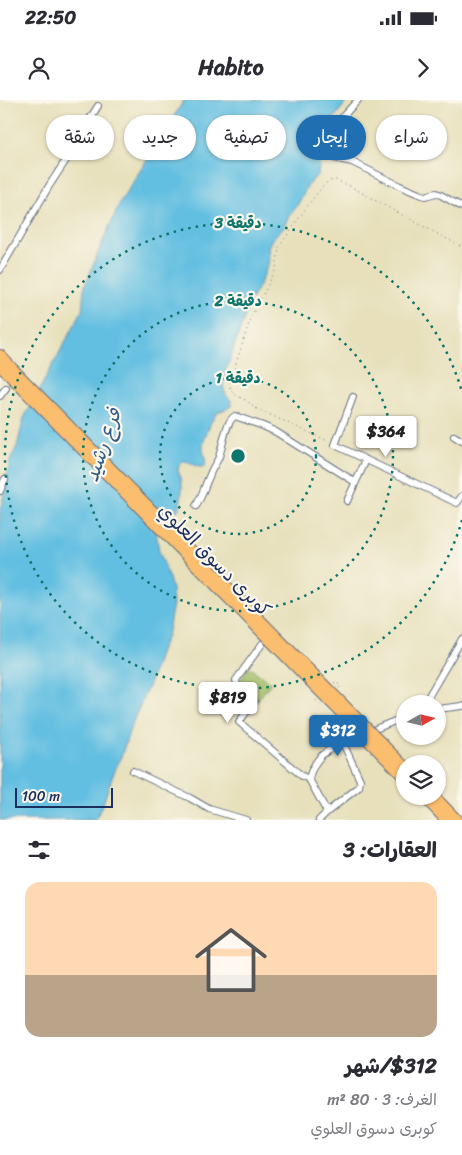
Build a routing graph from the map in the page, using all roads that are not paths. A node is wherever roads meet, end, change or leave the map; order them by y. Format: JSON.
{"nodes":[{"id":1,"x":358,"y":100,"type":"edge"},
{"id":2,"x":98,"y":106,"type":"dead end"},
{"id":3,"x":462,"y":207,"type":"edge"},
{"id":4,"x":0,"y":270,"type":"edge"},
{"id":5,"x":0,"y":355,"type":"edge"},
{"id":6,"x":0,"y":366,"type":"edge"},
{"id":7,"x":12,"y":373,"type":"junction"},
{"id":8,"x":6,"y":388,"type":"dead end"},
{"id":9,"x":0,"y":396,"type":"edge"},
{"id":10,"x":354,"y":397,"type":"dead end"},
{"id":11,"x":454,"y":436,"type":"dead end"},
{"id":12,"x":462,"y":441,"type":"edge"},
{"id":13,"x":366,"y":460,"type":"junction"},
{"id":14,"x":5,"y":478,"type":"dead end"},
{"id":15,"x":355,"y":482,"type":"junction"},
{"id":16,"x":0,"y":491,"type":"edge"},
{"id":17,"x":462,"y":496,"type":"edge"},
{"id":18,"x":348,"y":501,"type":"dead end"},
{"id":19,"x":459,"y":505,"type":"edge"},
{"id":20,"x":196,"y":506,"type":"dead end"},
{"id":21,"x":462,"y":639,"type":"edge"},
{"id":22,"x":262,"y":644,"type":"dead end"},
{"id":23,"x":429,"y":695,"type":"edge"},
{"id":24,"x":462,"y":706,"type":"edge"},
{"id":25,"x":446,"y":708,"type":"edge"},
{"id":26,"x":396,"y":720,"type":"edge"},
{"id":27,"x":343,"y":743,"type":"junction"},
{"id":28,"x":396,"y":758,"type":"edge"},
{"id":29,"x":396,"y":769,"type":"edge"},
{"id":30,"x":133,"y":771,"type":"dead end"},
{"id":31,"x":309,"y":779,"type":"junction"},
{"id":32,"x":432,"y":805,"type":"edge"},
{"id":33,"x":443,"y":805,"type":"edge"},
{"id":34,"x":327,"y":812,"type":"junction"},
{"id":35,"x":246,"y":820,"type":"edge"},
{"id":36,"x":319,"y":820,"type":"edge"},
{"id":37,"x":446,"y":820,"type":"edge"},
{"id":38,"x":458,"y":820,"type":"edge"}],
"edges":[{"from":1,"to":3,"type":"street"},
{"from":2,"to":4,"type":"street"},
{"from":5,"to":7,"type":"highway","name":"كوبرى دسوق العلوي"},
{"from":6,"to":7,"type":"highway","name":"كوبرى دسوق العلوي"},
{"from":7,"to":28,"type":"highway","name":"كوبرى دسوق العلوي","bridge":true},
{"from":7,"to":29,"type":"highway","name":"كوبرى دسوق العلوي","bridge":true},
{"from":8,"to":9,"type":"street"},
{"from":10,"to":13,"type":"street"},
{"from":11,"to":12,"type":"street"},
{"from":13,"to":15,"type":"street"},
{"from":13,"to":19,"type":"street"},
{"from":14,"to":16,"type":"street"},
{"from":15,"to":18,"type":"street"},
{"from":15,"to":20,"type":"street"},
{"from":17,"to":19,"type":"street"},
{"from":21,"to":23,"type":"street"},
{"from":22,"to":31,"type":"street"},
{"from":24,"to":25,"type":"street"},
{"from":26,"to":27,"type":"street"},
{"from":27,"to":31,"type":"street"},
{"from":27,"to":34,"type":"street"},
{"from":30,"to":35,"type":"street"},
{"from":31,"to":34,"type":"street"},
{"from":32,"to":37,"type":"highway"},
{"from":33,"to":38,"type":"highway"},
{"from":34,"to":36,"type":"street"}]}
